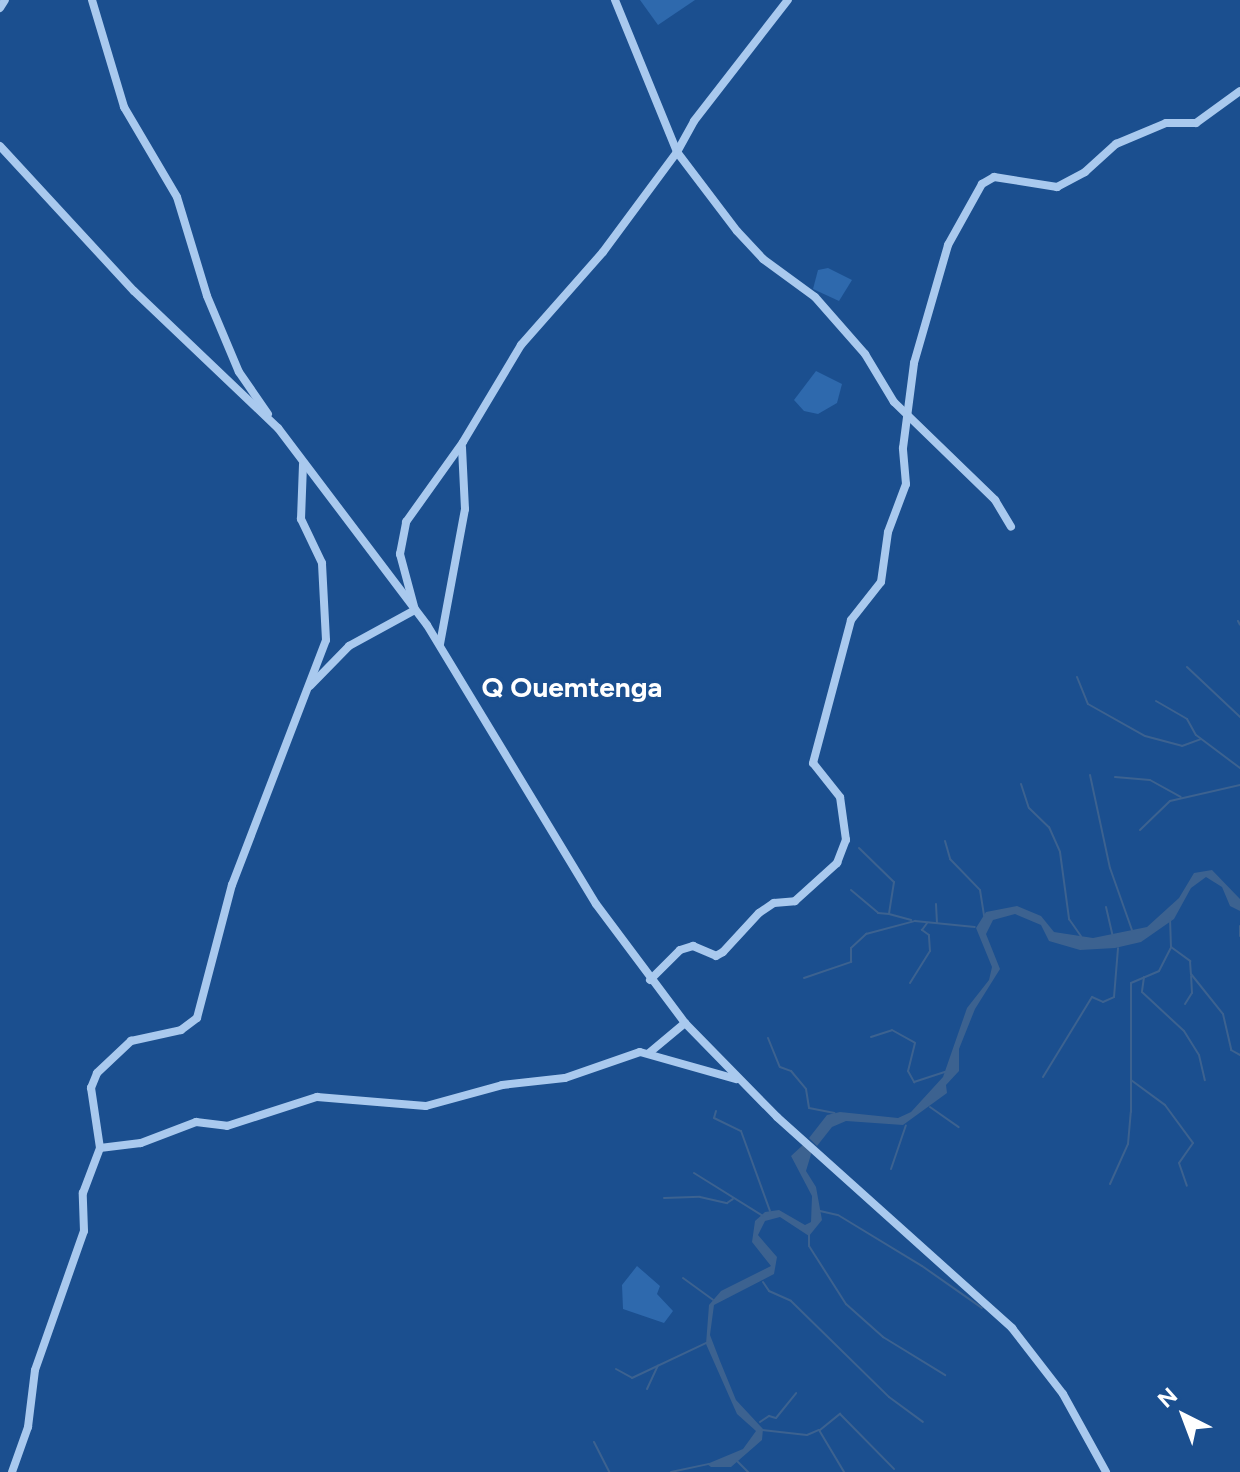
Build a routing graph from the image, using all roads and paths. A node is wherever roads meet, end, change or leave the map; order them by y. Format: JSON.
{"nodes":[{"id":1,"x":5,"y":0,"type":"edge"},
{"id":2,"x":92,"y":0,"type":"edge"},
{"id":3,"x":615,"y":0,"type":"edge"},
{"id":4,"x":788,"y":0,"type":"edge"},
{"id":5,"x":0,"y":8,"type":"edge"},
{"id":6,"x":1240,"y":91,"type":"edge"},
{"id":7,"x":0,"y":146,"type":"edge"},
{"id":8,"x":677,"y":152,"type":"junction"},
{"id":9,"x":906,"y":416,"type":"junction"},
{"id":10,"x":278,"y":428,"type":"junction"},
{"id":11,"x":463,"y":442,"type":"junction"},
{"id":12,"x":303,"y":463,"type":"junction"},
{"id":13,"x":1011,"y":527,"type":"dead end"},
{"id":14,"x":415,"y":610,"type":"junction"},
{"id":15,"x":440,"y":644,"type":"junction"},
{"id":16,"x":306,"y":690,"type":"junction"},
{"id":17,"x":650,"y":980,"type":"junction"},
{"id":18,"x":685,"y":1023,"type":"junction"},
{"id":19,"x":649,"y":1053,"type":"junction"},
{"id":20,"x":737,"y":1079,"type":"junction"},
{"id":21,"x":100,"y":1148,"type":"junction"},
{"id":22,"x":12,"y":1472,"type":"edge"},
{"id":23,"x":1106,"y":1472,"type":"edge"}],
"edges":[{"from":1,"to":5,"type":"street"},
{"from":2,"to":10,"type":"street"},
{"from":3,"to":8,"type":"street"},
{"from":4,"to":8,"type":"street"},
{"from":6,"to":9,"type":"street"},
{"from":7,"to":10,"type":"street"},
{"from":8,"to":9,"type":"street"},
{"from":8,"to":11,"type":"street"},
{"from":9,"to":13,"type":"street"},
{"from":9,"to":17,"type":"street"},
{"from":10,"to":12,"type":"street"},
{"from":11,"to":14,"type":"street"},
{"from":11,"to":15,"type":"street"},
{"from":12,"to":14,"type":"street"},
{"from":12,"to":16,"type":"street"},
{"from":14,"to":15,"type":"street"},
{"from":14,"to":16,"type":"street"},
{"from":15,"to":17,"type":"street"},
{"from":16,"to":21,"type":"street"},
{"from":17,"to":18,"type":"street"},
{"from":18,"to":19,"type":"street"},
{"from":18,"to":20,"type":"street"},
{"from":19,"to":20,"type":"street"},
{"from":19,"to":21,"type":"street"},
{"from":20,"to":23,"type":"street"},
{"from":21,"to":22,"type":"street"}]}
